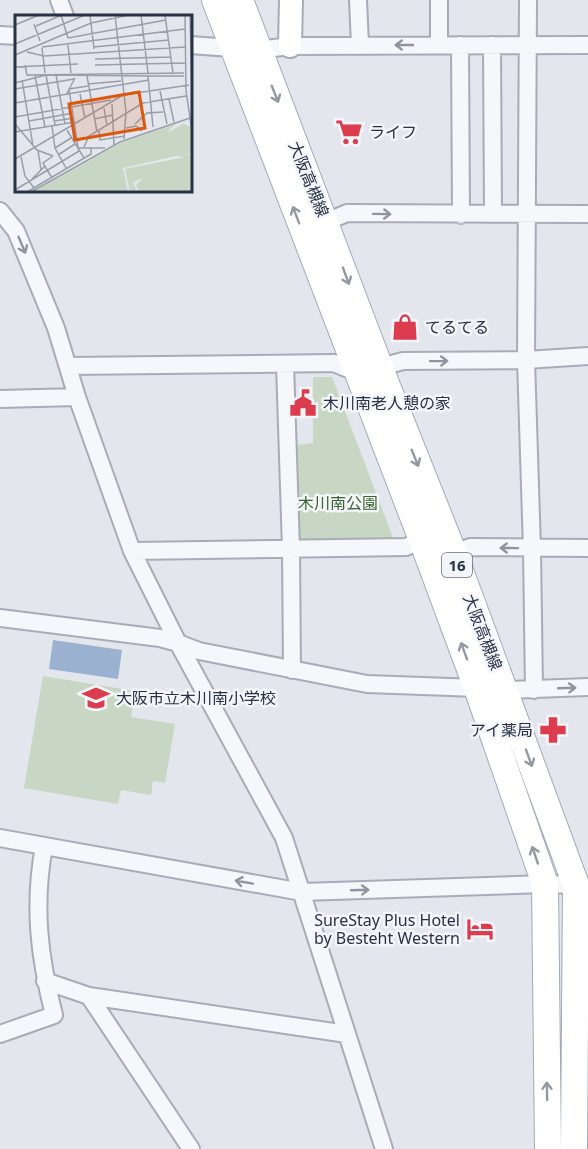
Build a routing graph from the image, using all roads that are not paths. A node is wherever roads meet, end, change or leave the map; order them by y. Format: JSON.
{"nodes":[{"id":1,"x":59,"y":0,"type":"edge"},
{"id":2,"x":215,"y":0,"type":"edge"},
{"id":3,"x":240,"y":0,"type":"edge"},
{"id":4,"x":291,"y":0,"type":"edge"},
{"id":5,"x":358,"y":0,"type":"edge"},
{"id":6,"x":439,"y":0,"type":"edge"},
{"id":7,"x":528,"y":0,"type":"edge"},
{"id":8,"x":65,"y":15,"type":"edge"},
{"id":9,"x":0,"y":35,"type":"edge"},
{"id":10,"x":15,"y":36,"type":"edge"},
{"id":11,"x":192,"y":45,"type":"edge"},
{"id":12,"x":290,"y":45,"type":"junction"},
{"id":13,"x":360,"y":45,"type":"junction"},
{"id":14,"x":439,"y":45,"type":"junction"},
{"id":15,"x":460,"y":45,"type":"junction"},
{"id":16,"x":492,"y":45,"type":"junction"},
{"id":17,"x":528,"y":45,"type":"junction"},
{"id":18,"x":588,"y":45,"type":"edge"},
{"id":19,"x":232,"y":47,"type":"junction"},
{"id":20,"x":258,"y":50,"type":"junction"},
{"id":21,"x":0,"y":211,"type":"edge"},
{"id":22,"x":588,"y":213,"type":"edge"},
{"id":23,"x":461,"y":214,"type":"junction"},
{"id":24,"x":493,"y":214,"type":"junction"},
{"id":25,"x":528,"y":214,"type":"junction"},
{"id":26,"x":326,"y":222,"type":"junction"},
{"id":27,"x":588,"y":356,"type":"edge"},
{"id":28,"x":526,"y":360,"type":"junction"},
{"id":29,"x":285,"y":364,"type":"junction"},
{"id":30,"x":69,"y":366,"type":"junction"},
{"id":31,"x":370,"y":370,"type":"junction"},
{"id":32,"x":77,"y":397,"type":"junction"},
{"id":33,"x":0,"y":399,"type":"edge"},
{"id":34,"x":422,"y":540,"type":"junction"},
{"id":35,"x":588,"y":548,"type":"edge"},
{"id":36,"x":291,"y":549,"type":"junction"},
{"id":37,"x":532,"y":549,"type":"junction"},
{"id":38,"x":132,"y":551,"type":"junction"},
{"id":39,"x":454,"y":554,"type":"junction"},
{"id":40,"x":0,"y":618,"type":"edge"},
{"id":41,"x":178,"y":643,"type":"junction"},
{"id":42,"x":292,"y":670,"type":"junction"},
{"id":43,"x":588,"y":687,"type":"edge"},
{"id":44,"x":477,"y":688,"type":"junction"},
{"id":45,"x":505,"y":690,"type":"junction"},
{"id":46,"x":534,"y":690,"type":"junction"},
{"id":47,"x":0,"y":838,"type":"edge"},
{"id":48,"x":44,"y":846,"type":"junction"},
{"id":49,"x":545,"y":884,"type":"junction"},
{"id":50,"x":582,"y":885,"type":"edge"},
{"id":51,"x":302,"y":892,"type":"junction"},
{"id":52,"x":45,"y":981,"type":"junction"},
{"id":53,"x":89,"y":996,"type":"junction"},
{"id":54,"x":0,"y":1034,"type":"edge"},
{"id":55,"x":347,"y":1034,"type":"junction"},
{"id":56,"x":191,"y":1149,"type":"edge"},
{"id":57,"x":384,"y":1149,"type":"edge"},
{"id":58,"x":548,"y":1149,"type":"edge"},
{"id":59,"x":574,"y":1149,"type":"edge"}],
"edges":[{"from":1,"to":8,"type":"street"},
{"from":2,"to":19,"type":"main road","name":"大阪高槻線","number":"16"},
{"from":3,"to":20,"type":"main road","name":"大阪高槻線","number":"16"},
{"from":4,"to":12,"type":"street"},
{"from":5,"to":13,"type":"street"},
{"from":6,"to":14,"type":"street"},
{"from":7,"to":17,"type":"street"},
{"from":9,"to":10,"type":"street"},
{"from":11,"to":19,"type":"street"},
{"from":12,"to":13,"type":"street"},
{"from":12,"to":20,"type":"street"},
{"from":14,"to":13,"type":"street","one_way":true},
{"from":14,"to":15,"type":"street"},
{"from":15,"to":16,"type":"street"},
{"from":15,"to":23,"type":"street"},
{"from":16,"to":17,"type":"street"},
{"from":16,"to":24,"type":"street"},
{"from":17,"to":18,"type":"street"},
{"from":17,"to":25,"type":"street"},
{"from":19,"to":20,"type":"street"},
{"from":31,"to":19,"type":"main road","name":"大阪高槻線","number":"16","one_way":true},
{"from":20,"to":26,"type":"main road","name":"大阪高槻線","number":"16","one_way":true},
{"from":21,"to":30,"type":"street","one_way":true},
{"from":22,"to":25,"type":"street"},
{"from":23,"to":24,"type":"street"},
{"from":26,"to":23,"type":"street","one_way":true},
{"from":24,"to":25,"type":"street"},
{"from":25,"to":28,"type":"street"},
{"from":26,"to":31,"type":"main road","name":"大阪高槻線","number":"16","one_way":true},
{"from":27,"to":28,"type":"street"},
{"from":31,"to":28,"type":"street","one_way":true},
{"from":28,"to":37,"type":"street"},
{"from":29,"to":30,"type":"street"},
{"from":29,"to":31,"type":"street"},
{"from":29,"to":36,"type":"street"},
{"from":30,"to":32,"type":"street"},
{"from":31,"to":34,"type":"main road","name":"大阪高槻線","number":"16"},
{"from":31,"to":39,"type":"main road","name":"大阪高槻線","number":"16","one_way":true},
{"from":32,"to":33,"type":"street"},
{"from":32,"to":38,"type":"street"},
{"from":34,"to":36,"type":"street"},
{"from":44,"to":34,"type":"main road","name":"大阪高槻線","number":"16","one_way":true},
{"from":35,"to":37,"type":"street"},
{"from":36,"to":38,"type":"street"},
{"from":36,"to":42,"type":"street"},
{"from":37,"to":39,"type":"street","one_way":true},
{"from":37,"to":46,"type":"street"},
{"from":38,"to":41,"type":"street"},
{"from":39,"to":45,"type":"main road","name":"大阪高槻線","number":"16"},
{"from":40,"to":41,"type":"street"},
{"from":41,"to":42,"type":"street"},
{"from":41,"to":51,"type":"street"},
{"from":42,"to":44,"type":"street"},
{"from":46,"to":43,"type":"street","one_way":true},
{"from":49,"to":44,"type":"main road","name":"大阪高槻線","number":"16","one_way":true},
{"from":45,"to":46,"type":"street"},
{"from":45,"to":50,"type":"main road","name":"大阪高槻線","number":"16","one_way":true},
{"from":47,"to":48,"type":"street"},
{"from":51,"to":48,"type":"street","one_way":true},
{"from":48,"to":52,"type":"street"},
{"from":49,"to":50,"type":"street"},
{"from":51,"to":49,"type":"street","one_way":true},
{"from":58,"to":49,"type":"main road","name":"大阪高槻線","number":"16","one_way":true},
{"from":50,"to":59,"type":"main road","name":"大阪高槻線","number":"16"},
{"from":51,"to":55,"type":"street"},
{"from":52,"to":53,"type":"street"},
{"from":52,"to":54,"type":"street"},
{"from":53,"to":55,"type":"street"},
{"from":53,"to":56,"type":"street"},
{"from":55,"to":57,"type":"street"}]}
